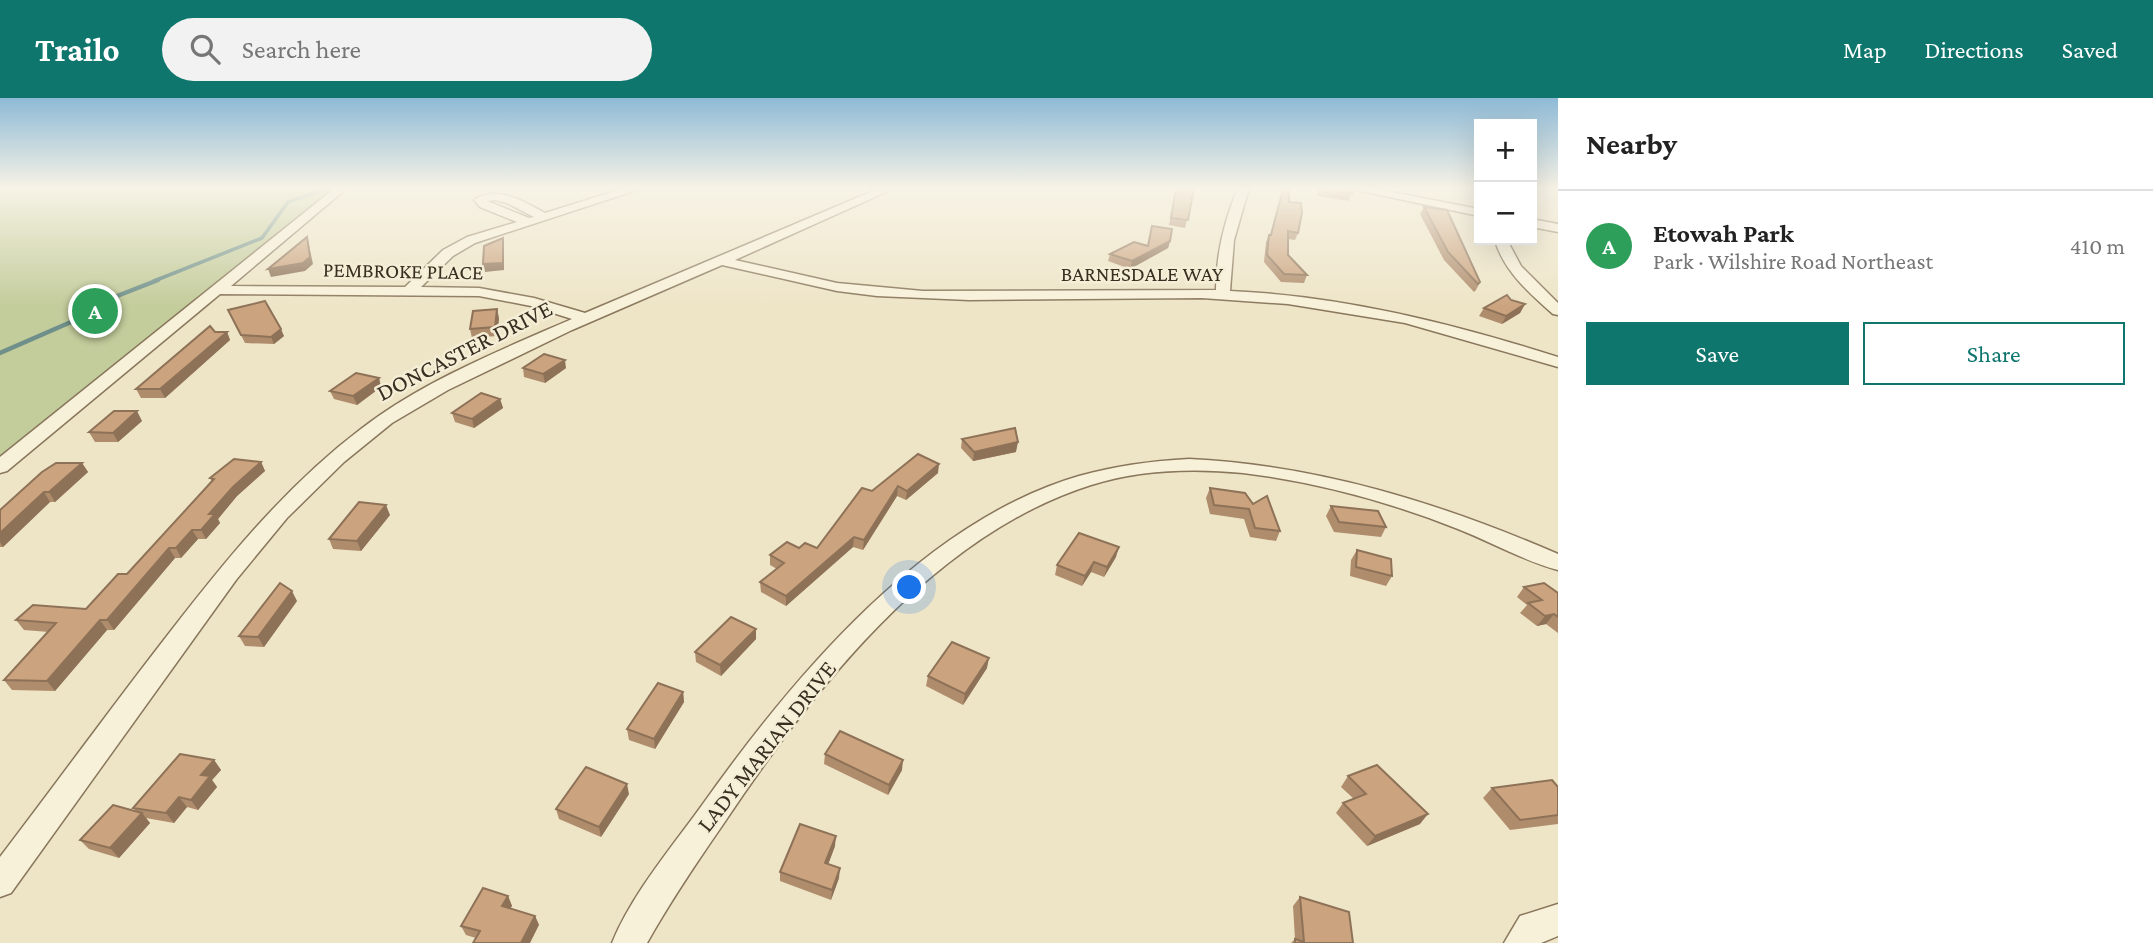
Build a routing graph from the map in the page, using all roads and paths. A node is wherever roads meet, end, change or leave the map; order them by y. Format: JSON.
{"nodes":[{"id":1,"x":294,"y":227,"type":"edge"},
{"id":2,"x":510,"y":227,"type":"edge"},
{"id":3,"x":799,"y":227,"type":"edge"},
{"id":4,"x":1231,"y":227,"type":"edge"},
{"id":5,"x":1502,"y":245,"type":"edge"},
{"id":6,"x":721,"y":261,"type":"junction"},
{"id":7,"x":217,"y":290,"type":"junction"},
{"id":8,"x":410,"y":290,"type":"junction"},
{"id":9,"x":1223,"y":295,"type":"junction"},
{"id":10,"x":1558,"y":312,"type":"edge"},
{"id":11,"x":585,"y":318,"type":"junction"},
{"id":12,"x":1558,"y":362,"type":"edge"},
{"id":13,"x":0,"y":467,"type":"edge"},
{"id":14,"x":1558,"y":563,"type":"edge"},
{"id":15,"x":0,"y":882,"type":"edge"},
{"id":16,"x":1558,"y":920,"type":"edge"},
{"id":17,"x":629,"y":943,"type":"edge"},
{"id":18,"x":1521,"y":943,"type":"edge"}],
"edges":[{"from":1,"to":7,"type":"street"},
{"from":2,"to":8,"type":"street"},
{"from":3,"to":6,"type":"street","name":"DONCASTER DRIVE"},
{"from":4,"to":9,"type":"street"},
{"from":5,"to":10,"type":"street"},
{"from":6,"to":9,"type":"street","name":"BARNESDALE WAY"},
{"from":6,"to":11,"type":"street","name":"DONCASTER DRIVE"},
{"from":7,"to":8,"type":"street","name":"PEMBROKE PLACE"},
{"from":7,"to":13,"type":"street"},
{"from":8,"to":11,"type":"street","name":"PEMBROKE PLACE"},
{"from":9,"to":12,"type":"street","name":"BARNESDALE WAY"},
{"from":11,"to":15,"type":"street","name":"DONCASTER DRIVE"},
{"from":14,"to":17,"type":"street","name":"LADY MARIAN DRIVE"},
{"from":16,"to":18,"type":"street"}]}
